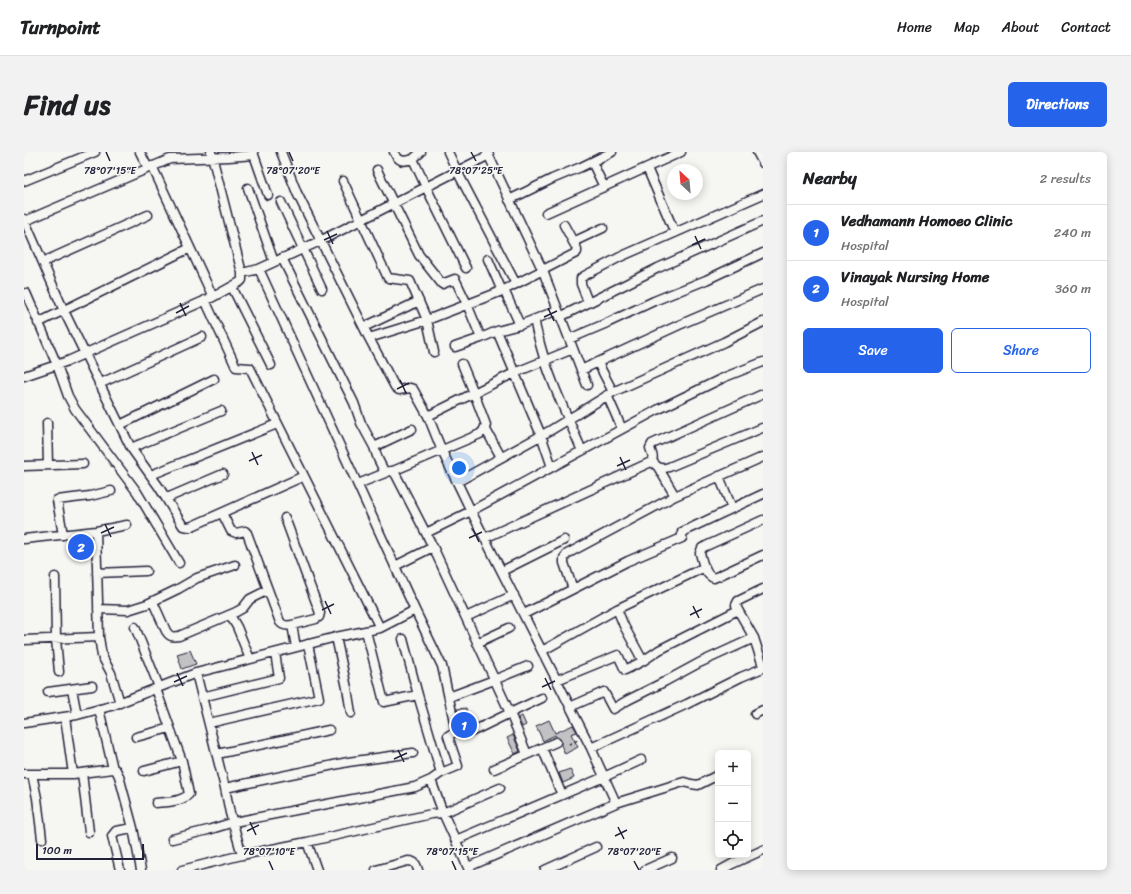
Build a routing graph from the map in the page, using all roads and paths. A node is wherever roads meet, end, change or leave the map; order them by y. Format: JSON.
{"nodes":[{"id":1,"x":95,"y":152,"type":"edge"},
{"id":2,"x":140,"y":152,"type":"edge"},
{"id":3,"x":281,"y":152,"type":"edge"},
{"id":4,"x":394,"y":152,"type":"edge"},
{"id":5,"x":421,"y":152,"type":"edge"},
{"id":6,"x":448,"y":152,"type":"edge"},
{"id":7,"x":612,"y":152,"type":"edge"},
{"id":8,"x":681,"y":152,"type":"edge"},
{"id":9,"x":757,"y":152,"type":"edge"},
{"id":10,"x":254,"y":153,"type":"edge"},
{"id":11,"x":488,"y":153,"type":"edge"},
{"id":12,"x":228,"y":154,"type":"edge"},
{"id":13,"x":169,"y":155,"type":"edge"},
{"id":14,"x":197,"y":155,"type":"edge"},
{"id":15,"x":211,"y":155,"type":"edge"},
{"id":16,"x":413,"y":159,"type":"junction"},
{"id":17,"x":592,"y":162,"type":"junction"},
{"id":18,"x":763,"y":163,"type":"edge"},
{"id":19,"x":150,"y":167,"type":"junction"},
{"id":20,"x":647,"y":168,"type":"junction"},
{"id":21,"x":377,"y":170,"type":"dead end"},
{"id":22,"x":457,"y":171,"type":"junction"},
{"id":23,"x":24,"y":181,"type":"edge"},
{"id":24,"x":343,"y":181,"type":"dead end"},
{"id":25,"x":426,"y":187,"type":"junction"},
{"id":26,"x":604,"y":187,"type":"junction"},
{"id":27,"x":248,"y":188,"type":"dead end"},
{"id":28,"x":763,"y":194,"type":"edge"},
{"id":29,"x":268,"y":195,"type":"dead end"},
{"id":30,"x":509,"y":200,"type":"junction"},
{"id":31,"x":281,"y":202,"type":"dead end"},
{"id":32,"x":393,"y":204,"type":"junction"},
{"id":33,"x":546,"y":213,"type":"dead end"},
{"id":34,"x":148,"y":215,"type":"dead end"},
{"id":35,"x":24,"y":220,"type":"edge"},
{"id":36,"x":361,"y":220,"type":"junction"},
{"id":37,"x":763,"y":221,"type":"edge"},
{"id":38,"x":564,"y":225,"type":"dead end"},
{"id":39,"x":603,"y":228,"type":"dead end"},
{"id":40,"x":675,"y":233,"type":"junction"},
{"id":41,"x":320,"y":241,"type":"junction"},
{"id":42,"x":573,"y":242,"type":"junction"},
{"id":43,"x":190,"y":248,"type":"junction"},
{"id":44,"x":303,"y":249,"type":"junction"},
{"id":45,"x":763,"y":253,"type":"edge"},
{"id":46,"x":282,"y":258,"type":"junction"},
{"id":47,"x":488,"y":259,"type":"dead end"},
{"id":48,"x":43,"y":262,"type":"junction"},
{"id":49,"x":274,"y":262,"type":"junction"},
{"id":50,"x":466,"y":268,"type":"dead end"},
{"id":51,"x":259,"y":269,"type":"junction"},
{"id":52,"x":543,"y":271,"type":"junction"},
{"id":53,"x":242,"y":273,"type":"junction"},
{"id":54,"x":516,"y":284,"type":"junction"},
{"id":55,"x":232,"y":287,"type":"junction"},
{"id":56,"x":322,"y":289,"type":"dead end"},
{"id":57,"x":763,"y":289,"type":"edge"},
{"id":58,"x":503,"y":290,"type":"junction"},
{"id":59,"x":26,"y":293,"type":"dead end"},
{"id":60,"x":209,"y":298,"type":"junction"},
{"id":61,"x":419,"y":301,"type":"junction"},
{"id":62,"x":588,"y":302,"type":"junction"},
{"id":63,"x":467,"y":304,"type":"junction"},
{"id":64,"x":64,"y":311,"type":"junction"},
{"id":65,"x":559,"y":313,"type":"junction"},
{"id":66,"x":427,"y":320,"type":"junction"},
{"id":67,"x":535,"y":320,"type":"junction"},
{"id":68,"x":763,"y":322,"type":"edge"},
{"id":69,"x":38,"y":323,"type":"junction"},
{"id":70,"x":520,"y":325,"type":"junction"},
{"id":71,"x":364,"y":327,"type":"junction"},
{"id":72,"x":498,"y":331,"type":"junction"},
{"id":73,"x":202,"y":338,"type":"dead end"},
{"id":74,"x":369,"y":338,"type":"junction"},
{"id":75,"x":481,"y":338,"type":"junction"},
{"id":76,"x":569,"y":339,"type":"junction"},
{"id":77,"x":456,"y":347,"type":"dead end"},
{"id":78,"x":573,"y":349,"type":"junction"},
{"id":79,"x":434,"y":352,"type":"dead end"},
{"id":80,"x":84,"y":353,"type":"junction"},
{"id":81,"x":545,"y":360,"type":"junction"},
{"id":82,"x":598,"y":362,"type":"junction"},
{"id":83,"x":763,"y":362,"type":"edge"},
{"id":84,"x":57,"y":364,"type":"junction"},
{"id":85,"x":462,"y":364,"type":"dead end"},
{"id":86,"x":271,"y":365,"type":"dead end"},
{"id":87,"x":581,"y":370,"type":"junction"},
{"id":88,"x":514,"y":373,"type":"junction"},
{"id":89,"x":24,"y":376,"type":"edge"},
{"id":90,"x":214,"y":379,"type":"dead end"},
{"id":91,"x":99,"y":384,"type":"junction"},
{"id":92,"x":587,"y":385,"type":"dead end"},
{"id":93,"x":474,"y":393,"type":"junction"},
{"id":94,"x":610,"y":394,"type":"junction"},
{"id":95,"x":763,"y":394,"type":"edge"},
{"id":96,"x":221,"y":411,"type":"dead end"},
{"id":97,"x":428,"y":416,"type":"junction"},
{"id":98,"x":568,"y":419,"type":"junction"},
{"id":99,"x":47,"y":423,"type":"dead end"},
{"id":100,"x":278,"y":424,"type":"junction"},
{"id":101,"x":120,"y":425,"type":"junction"},
{"id":102,"x":485,"y":428,"type":"junction"},
{"id":103,"x":762,"y":428,"type":"dead end"},
{"id":104,"x":412,"y":429,"type":"dead end"},
{"id":105,"x":622,"y":429,"type":"junction"},
{"id":106,"x":541,"y":435,"type":"junction"},
{"id":107,"x":374,"y":447,"type":"junction"},
{"id":108,"x":131,"y":448,"type":"junction"},
{"id":109,"x":442,"y":451,"type":"junction"},
{"id":110,"x":582,"y":451,"type":"junction"},
{"id":111,"x":502,"y":457,"type":"junction"},
{"id":112,"x":763,"y":457,"type":"edge"},
{"id":113,"x":652,"y":461,"type":"junction"},
{"id":114,"x":83,"y":464,"type":"dead end"},
{"id":115,"x":48,"y":465,"type":"junction"},
{"id":116,"x":24,"y":466,"type":"edge"},
{"id":117,"x":552,"y":467,"type":"junction"},
{"id":118,"x":658,"y":467,"type":"junction"},
{"id":119,"x":389,"y":472,"type":"junction"},
{"id":120,"x":223,"y":474,"type":"dead end"},
{"id":121,"x":151,"y":475,"type":"junction"},
{"id":122,"x":304,"y":476,"type":"junction"},
{"id":123,"x":719,"y":476,"type":"junction"},
{"id":124,"x":457,"y":482,"type":"junction"},
{"id":125,"x":358,"y":484,"type":"junction"},
{"id":126,"x":112,"y":491,"type":"dead end"},
{"id":127,"x":763,"y":494,"type":"edge"},
{"id":128,"x":675,"y":496,"type":"junction"},
{"id":129,"x":167,"y":498,"type":"junction"},
{"id":130,"x":732,"y":508,"type":"junction"},
{"id":131,"x":471,"y":511,"type":"junction"},
{"id":132,"x":222,"y":513,"type":"junction"},
{"id":133,"x":285,"y":518,"type":"dead end"},
{"id":134,"x":763,"y":520,"type":"edge"},
{"id":135,"x":127,"y":525,"type":"dead end"},
{"id":136,"x":96,"y":531,"type":"junction"},
{"id":137,"x":426,"y":533,"type":"junction"},
{"id":138,"x":64,"y":535,"type":"junction"},
{"id":139,"x":485,"y":538,"type":"junction"},
{"id":140,"x":24,"y":539,"type":"edge"},
{"id":141,"x":564,"y":540,"type":"dead end"},
{"id":142,"x":433,"y":547,"type":"junction"},
{"id":143,"x":763,"y":555,"type":"edge"},
{"id":144,"x":179,"y":563,"type":"dead end"},
{"id":145,"x":235,"y":565,"type":"dead end"},
{"id":146,"x":395,"y":566,"type":"junction"},
{"id":147,"x":704,"y":567,"type":"junction"},
{"id":148,"x":146,"y":571,"type":"dead end"},
{"id":149,"x":502,"y":571,"type":"junction"},
{"id":150,"x":97,"y":573,"type":"junction"},
{"id":151,"x":54,"y":577,"type":"dead end"},
{"id":152,"x":573,"y":589,"type":"junction"},
{"id":153,"x":763,"y":589,"type":"edge"},
{"id":154,"x":268,"y":590,"type":"junction"},
{"id":155,"x":514,"y":595,"type":"junction"},
{"id":156,"x":153,"y":602,"type":"junction"},
{"id":157,"x":98,"y":609,"type":"junction"},
{"id":158,"x":617,"y":609,"type":"junction"},
{"id":159,"x":415,"y":610,"type":"junction"},
{"id":160,"x":738,"y":610,"type":"junction"},
{"id":161,"x":230,"y":614,"type":"junction"},
{"id":162,"x":524,"y":614,"type":"junction"},
{"id":163,"x":466,"y":617,"type":"junction"},
{"id":164,"x":292,"y":625,"type":"junction"},
{"id":165,"x":135,"y":627,"type":"dead end"},
{"id":166,"x":380,"y":628,"type":"junction"},
{"id":167,"x":509,"y":628,"type":"dead end"},
{"id":168,"x":366,"y":631,"type":"junction"},
{"id":169,"x":99,"y":637,"type":"junction"},
{"id":170,"x":336,"y":637,"type":"junction"},
{"id":171,"x":754,"y":638,"type":"junction"},
{"id":172,"x":56,"y":639,"type":"junction"},
{"id":173,"x":403,"y":639,"type":"dead end"},
{"id":174,"x":24,"y":640,"type":"edge"},
{"id":175,"x":477,"y":643,"type":"junction"},
{"id":176,"x":308,"y":644,"type":"junction"},
{"id":177,"x":296,"y":648,"type":"junction"},
{"id":178,"x":542,"y":650,"type":"junction"},
{"id":179,"x":275,"y":653,"type":"junction"},
{"id":180,"x":250,"y":659,"type":"junction"},
{"id":181,"x":643,"y":661,"type":"junction"},
{"id":182,"x":528,"y":666,"type":"dead end"},
{"id":183,"x":763,"y":667,"type":"edge"},
{"id":184,"x":59,"y":672,"type":"dead end"},
{"id":185,"x":196,"y":673,"type":"junction"},
{"id":186,"x":494,"y":680,"type":"junction"},
{"id":187,"x":557,"y":680,"type":"junction"},
{"id":188,"x":92,"y":686,"type":"dead end"},
{"id":189,"x":158,"y":688,"type":"junction"},
{"id":190,"x":72,"y":689,"type":"junction"},
{"id":191,"x":48,"y":692,"type":"dead end"},
{"id":192,"x":418,"y":695,"type":"junction"},
{"id":193,"x":202,"y":697,"type":"junction"},
{"id":194,"x":449,"y":697,"type":"junction"},
{"id":195,"x":542,"y":698,"type":"dead end"},
{"id":196,"x":120,"y":703,"type":"junction"},
{"id":197,"x":570,"y":707,"type":"junction"},
{"id":198,"x":99,"y":709,"type":"junction"},
{"id":199,"x":763,"y":710,"type":"edge"},
{"id":200,"x":351,"y":713,"type":"dead end"},
{"id":201,"x":510,"y":713,"type":"junction"},
{"id":202,"x":755,"y":714,"type":"dead end"},
{"id":203,"x":77,"y":715,"type":"junction"},
{"id":204,"x":65,"y":716,"type":"junction"},
{"id":205,"x":208,"y":722,"type":"junction"},
{"id":206,"x":24,"y":723,"type":"edge"},
{"id":207,"x":170,"y":728,"type":"junction"},
{"id":208,"x":329,"y":730,"type":"dead end"},
{"id":209,"x":471,"y":732,"type":"dead end"},
{"id":210,"x":585,"y":736,"type":"junction"},
{"id":211,"x":136,"y":737,"type":"dead end"},
{"id":212,"x":556,"y":742,"type":"dead end"},
{"id":213,"x":569,"y":744,"type":"dead end"},
{"id":214,"x":542,"y":748,"type":"junction"},
{"id":215,"x":591,"y":748,"type":"junction"},
{"id":216,"x":413,"y":753,"type":"dead end"},
{"id":217,"x":217,"y":754,"type":"junction"},
{"id":218,"x":527,"y":754,"type":"junction"},
{"id":219,"x":641,"y":760,"type":"dead end"},
{"id":220,"x":182,"y":761,"type":"junction"},
{"id":221,"x":113,"y":769,"type":"junction"},
{"id":222,"x":494,"y":769,"type":"dead end"},
{"id":223,"x":144,"y":771,"type":"dead end"},
{"id":224,"x":82,"y":773,"type":"junction"},
{"id":225,"x":441,"y":773,"type":"junction"},
{"id":226,"x":28,"y":774,"type":"edge"},
{"id":227,"x":73,"y":774,"type":"junction"},
{"id":228,"x":715,"y":776,"type":"edge"},
{"id":229,"x":604,"y":777,"type":"junction"},
{"id":230,"x":431,"y":780,"type":"junction"},
{"id":231,"x":225,"y":788,"type":"junction"},
{"id":232,"x":500,"y":788,"type":"dead end"},
{"id":233,"x":562,"y":795,"type":"junction"},
{"id":234,"x":156,"y":803,"type":"dead end"},
{"id":235,"x":616,"y":803,"type":"junction"},
{"id":236,"x":443,"y":813,"type":"junction"},
{"id":237,"x":234,"y":822,"type":"junction"},
{"id":238,"x":132,"y":824,"type":"junction"},
{"id":239,"x":89,"y":832,"type":"dead end"},
{"id":240,"x":42,"y":839,"type":"dead end"},
{"id":241,"x":172,"y":839,"type":"dead end"},
{"id":242,"x":456,"y":840,"type":"junction"},
{"id":243,"x":307,"y":842,"type":"junction"},
{"id":244,"x":596,"y":847,"type":"dead end"},
{"id":245,"x":763,"y":850,"type":"edge"},
{"id":246,"x":242,"y":855,"type":"junction"},
{"id":247,"x":672,"y":858,"type":"dead end"},
{"id":248,"x":469,"y":868,"type":"edge"},
{"id":249,"x":120,"y":870,"type":"edge"},
{"id":250,"x":141,"y":870,"type":"edge"},
{"id":251,"x":182,"y":870,"type":"edge"},
{"id":252,"x":317,"y":870,"type":"edge"},
{"id":253,"x":376,"y":870,"type":"edge"},
{"id":254,"x":418,"y":870,"type":"edge"},
{"id":255,"x":545,"y":870,"type":"edge"},
{"id":256,"x":645,"y":870,"type":"edge"},
{"id":257,"x":721,"y":870,"type":"edge"}],
"edges":[{"from":1,"to":23,"type":"street"},
{"from":2,"to":19,"type":"street"},
{"from":3,"to":41,"type":"street"},
{"from":4,"to":16,"type":"street"},
{"from":5,"to":16,"type":"street"},
{"from":6,"to":22,"type":"street"},
{"from":7,"to":17,"type":"street"},
{"from":8,"to":20,"type":"street"},
{"from":9,"to":18,"type":"street"},
{"from":10,"to":12,"type":"street"},
{"from":10,"to":29,"type":"street"},
{"from":11,"to":22,"type":"street"},
{"from":11,"to":30,"type":"street"},
{"from":12,"to":15,"type":"street"},
{"from":13,"to":14,"type":"street"},
{"from":13,"to":19,"type":"street"},
{"from":14,"to":15,"type":"street"},
{"from":15,"to":53,"type":"street"},
{"from":16,"to":25,"type":"street"},
{"from":17,"to":26,"type":"street"},
{"from":17,"to":30,"type":"street"},
{"from":19,"to":35,"type":"street"},
{"from":19,"to":43,"type":"street"},
{"from":20,"to":26,"type":"street"},
{"from":20,"to":40,"type":"street"},
{"from":21,"to":32,"type":"street"},
{"from":22,"to":25,"type":"street"},
{"from":22,"to":54,"type":"street"},
{"from":24,"to":36,"type":"street"},
{"from":25,"to":32,"type":"street"},
{"from":25,"to":50,"type":"street"},
{"from":26,"to":33,"type":"street"},
{"from":27,"to":49,"type":"street"},
{"from":28,"to":40,"type":"street"},
{"from":30,"to":52,"type":"street"},
{"from":31,"to":44,"type":"street"},
{"from":32,"to":36,"type":"street"},
{"from":32,"to":63,"type":"street"},
{"from":34,"to":48,"type":"street"},
{"from":35,"to":48,"type":"street"},
{"from":36,"to":41,"type":"street"},
{"from":36,"to":61,"type":"street"},
{"from":37,"to":62,"type":"street"},
{"from":38,"to":42,"type":"street"},
{"from":39,"to":42,"type":"street"},
{"from":40,"to":62,"type":"street"},
{"from":41,"to":44,"type":"street"},
{"from":41,"to":71,"type":"street"},
{"from":42,"to":52,"type":"street"},
{"from":43,"to":60,"type":"street"},
{"from":43,"to":64,"type":"street"},
{"from":44,"to":46,"type":"street"},
{"from":44,"to":56,"type":"street"},
{"from":45,"to":76,"type":"street"},
{"from":46,"to":49,"type":"street"},
{"from":46,"to":107,"type":"street"},
{"from":47,"to":58,"type":"street"},
{"from":48,"to":64,"type":"street"},
{"from":49,"to":51,"type":"street"},
{"from":51,"to":53,"type":"street"},
{"from":51,"to":125,"type":"street"},
{"from":52,"to":54,"type":"street"},
{"from":52,"to":65,"type":"street"},
{"from":53,"to":55,"type":"street"},
{"from":54,"to":58,"type":"street"},
{"from":55,"to":60,"type":"street"},
{"from":55,"to":86,"type":"street"},
{"from":57,"to":82,"type":"street"},
{"from":58,"to":63,"type":"street"},
{"from":58,"to":70,"type":"street"},
{"from":59,"to":69,"type":"street"},
{"from":60,"to":80,"type":"street"},
{"from":60,"to":100,"type":"street"},
{"from":61,"to":66,"type":"street"},
{"from":61,"to":71,"type":"street"},
{"from":62,"to":65,"type":"street"},
{"from":63,"to":66,"type":"street"},
{"from":63,"to":75,"type":"street"},
{"from":64,"to":69,"type":"street"},
{"from":64,"to":80,"type":"street"},
{"from":65,"to":67,"type":"street"},
{"from":65,"to":76,"type":"street"},
{"from":66,"to":74,"type":"street"},
{"from":66,"to":79,"type":"street"},
{"from":67,"to":70,"type":"street"},
{"from":67,"to":81,"type":"street"},
{"from":68,"to":94,"type":"street"},
{"from":69,"to":84,"type":"street"},
{"from":70,"to":72,"type":"street"},
{"from":71,"to":74,"type":"street"},
{"from":72,"to":75,"type":"street"},
{"from":72,"to":88,"type":"street"},
{"from":73,"to":91,"type":"street"},
{"from":74,"to":97,"type":"street"},
{"from":75,"to":77,"type":"street"},
{"from":76,"to":78,"type":"street"},
{"from":78,"to":81,"type":"street"},
{"from":78,"to":87,"type":"street"},
{"from":80,"to":84,"type":"street"},
{"from":80,"to":91,"type":"street"},
{"from":81,"to":88,"type":"street"},
{"from":81,"to":98,"type":"street"},
{"from":82,"to":87,"type":"street"},
{"from":82,"to":94,"type":"street"},
{"from":83,"to":105,"type":"street"},
{"from":84,"to":89,"type":"street"},
{"from":84,"to":144,"type":"street"},
{"from":85,"to":93,"type":"street"},
{"from":87,"to":92,"type":"street"},
{"from":88,"to":93,"type":"street"},
{"from":88,"to":106,"type":"street"},
{"from":90,"to":101,"type":"street"},
{"from":91,"to":101,"type":"street"},
{"from":93,"to":97,"type":"street"},
{"from":93,"to":102,"type":"street"},
{"from":94,"to":98,"type":"street"},
{"from":94,"to":105,"type":"street"},
{"from":95,"to":113,"type":"street"},
{"from":96,"to":108,"type":"street"},
{"from":97,"to":109,"type":"street"},
{"from":98,"to":106,"type":"street"},
{"from":98,"to":110,"type":"street"},
{"from":99,"to":115,"type":"street"},
{"from":100,"to":121,"type":"street"},
{"from":100,"to":122,"type":"street"},
{"from":101,"to":108,"type":"street"},
{"from":102,"to":109,"type":"street"},
{"from":102,"to":111,"type":"street"},
{"from":103,"to":118,"type":"street"},
{"from":104,"to":107,"type":"street"},
{"from":105,"to":110,"type":"street"},
{"from":106,"to":111,"type":"street"},
{"from":106,"to":117,"type":"street"},
{"from":107,"to":119,"type":"street"},
{"from":108,"to":121,"type":"street"},
{"from":109,"to":119,"type":"street"},
{"from":109,"to":124,"type":"street"},
{"from":110,"to":117,"type":"street"},
{"from":111,"to":124,"type":"street"},
{"from":112,"to":123,"type":"street"},
{"from":113,"to":118,"type":"street"},
{"from":113,"to":139,"type":"street"},
{"from":114,"to":115,"type":"street"},
{"from":115,"to":116,"type":"street"},
{"from":117,"to":131,"type":"street"},
{"from":118,"to":128,"type":"street"},
{"from":119,"to":125,"type":"street"},
{"from":119,"to":137,"type":"street"},
{"from":120,"to":129,"type":"street"},
{"from":121,"to":129,"type":"street"},
{"from":122,"to":132,"type":"street"},
{"from":122,"to":166,"type":"street"},
{"from":123,"to":128,"type":"street"},
{"from":123,"to":130,"type":"street"},
{"from":124,"to":131,"type":"street"},
{"from":125,"to":146,"type":"street"},
{"from":126,"to":138,"type":"street"},
{"from":127,"to":130,"type":"street"},
{"from":128,"to":152,"type":"street"},
{"from":129,"to":132,"type":"street"},
{"from":130,"to":152,"type":"street"},
{"from":131,"to":137,"type":"street"},
{"from":131,"to":139,"type":"street"},
{"from":132,"to":154,"type":"street"},
{"from":133,"to":164,"type":"street"},
{"from":134,"to":147,"type":"street"},
{"from":135,"to":136,"type":"street"},
{"from":136,"to":138,"type":"street"},
{"from":136,"to":150,"type":"street"},
{"from":137,"to":142,"type":"street"},
{"from":138,"to":140,"type":"street"},
{"from":139,"to":149,"type":"street"},
{"from":141,"to":149,"type":"street"},
{"from":142,"to":146,"type":"street"},
{"from":142,"to":163,"type":"street"},
{"from":143,"to":147,"type":"street"},
{"from":145,"to":156,"type":"street"},
{"from":146,"to":159,"type":"street"},
{"from":147,"to":158,"type":"street"},
{"from":148,"to":150,"type":"street"},
{"from":149,"to":155,"type":"street"},
{"from":150,"to":157,"type":"street"},
{"from":151,"to":172,"type":"street"},
{"from":152,"to":162,"type":"street"},
{"from":153,"to":160,"type":"street"},
{"from":154,"to":161,"type":"street"},
{"from":154,"to":164,"type":"street"},
{"from":155,"to":162,"type":"street"},
{"from":155,"to":163,"type":"street"},
{"from":156,"to":157,"type":"street"},
{"from":156,"to":161,"type":"street"},
{"from":157,"to":169,"type":"street"},
{"from":158,"to":178,"type":"street"},
{"from":158,"to":181,"type":"street"},
{"from":159,"to":166,"type":"street"},
{"from":159,"to":194,"type":"street"},
{"from":160,"to":171,"type":"street"},
{"from":160,"to":181,"type":"street"},
{"from":161,"to":180,"type":"street"},
{"from":162,"to":178,"type":"street"},
{"from":163,"to":175,"type":"street"},
{"from":164,"to":177,"type":"street"},
{"from":165,"to":189,"type":"street"},
{"from":166,"to":168,"type":"street"},
{"from":167,"to":175,"type":"street"},
{"from":168,"to":170,"type":"street"},
{"from":168,"to":192,"type":"street"},
{"from":169,"to":172,"type":"street"},
{"from":169,"to":196,"type":"street"},
{"from":170,"to":176,"type":"street"},
{"from":170,"to":200,"type":"street"},
{"from":171,"to":183,"type":"street"},
{"from":171,"to":197,"type":"street"},
{"from":172,"to":174,"type":"street"},
{"from":172,"to":184,"type":"street"},
{"from":173,"to":192,"type":"street"},
{"from":175,"to":186,"type":"street"},
{"from":176,"to":177,"type":"street"},
{"from":176,"to":205,"type":"street"},
{"from":177,"to":179,"type":"street"},
{"from":178,"to":187,"type":"street"},
{"from":179,"to":180,"type":"street"},
{"from":179,"to":193,"type":"street"},
{"from":180,"to":185,"type":"street"},
{"from":181,"to":187,"type":"street"},
{"from":182,"to":186,"type":"street"},
{"from":183,"to":215,"type":"street"},
{"from":185,"to":189,"type":"street"},
{"from":185,"to":193,"type":"street"},
{"from":186,"to":194,"type":"street"},
{"from":186,"to":201,"type":"street"},
{"from":187,"to":197,"type":"street"},
{"from":188,"to":190,"type":"street"},
{"from":189,"to":196,"type":"street"},
{"from":189,"to":207,"type":"street"},
{"from":190,"to":191,"type":"street"},
{"from":190,"to":203,"type":"street"},
{"from":192,"to":225,"type":"street"},
{"from":193,"to":205,"type":"street"},
{"from":194,"to":225,"type":"street"},
{"from":195,"to":201,"type":"street"},
{"from":196,"to":198,"type":"street"},
{"from":197,"to":210,"type":"street"},
{"from":198,"to":203,"type":"street"},
{"from":198,"to":221,"type":"street"},
{"from":199,"to":202,"type":"street"},
{"from":201,"to":209,"type":"street"},
{"from":201,"to":218,"type":"street"},
{"from":203,"to":204,"type":"street"},
{"from":204,"to":206,"type":"street"},
{"from":204,"to":227,"type":"street"},
{"from":205,"to":217,"type":"street"},
{"from":207,"to":211,"type":"street"},
{"from":207,"to":220,"type":"street"},
{"from":208,"to":217,"type":"street"},
{"from":210,"to":213,"type":"path"},
{"from":210,"to":215,"type":"street"},
{"from":212,"to":214,"type":"street"},
{"from":214,"to":218,"type":"street"},
{"from":214,"to":233,"type":"street"},
{"from":215,"to":229,"type":"street"},
{"from":216,"to":231,"type":"street"},
{"from":217,"to":231,"type":"street"},
{"from":218,"to":222,"type":"street"},
{"from":219,"to":229,"type":"street"},
{"from":220,"to":223,"type":"street"},
{"from":220,"to":234,"type":"street"},
{"from":221,"to":224,"type":"street"},
{"from":221,"to":238,"type":"street"},
{"from":224,"to":227,"type":"street"},
{"from":224,"to":239,"type":"street"},
{"from":225,"to":230,"type":"street"},
{"from":226,"to":227,"type":"street"},
{"from":226,"to":240,"type":"street"},
{"from":228,"to":235,"type":"street"},
{"from":229,"to":233,"type":"street"},
{"from":229,"to":235,"type":"street"},
{"from":230,"to":236,"type":"street"},
{"from":230,"to":237,"type":"street"},
{"from":231,"to":237,"type":"street"},
{"from":232,"to":236,"type":"street"},
{"from":233,"to":242,"type":"street"},
{"from":235,"to":248,"type":"street"},
{"from":236,"to":242,"type":"street"},
{"from":236,"to":243,"type":"street"},
{"from":237,"to":241,"type":"street"},
{"from":237,"to":246,"type":"street"},
{"from":238,"to":249,"type":"street"},
{"from":238,"to":250,"type":"street"},
{"from":242,"to":248,"type":"street"},
{"from":243,"to":246,"type":"street"},
{"from":243,"to":252,"type":"street"},
{"from":244,"to":255,"type":"street"},
{"from":245,"to":257,"type":"street"},
{"from":246,"to":251,"type":"street"},
{"from":247,"to":256,"type":"street"},
{"from":253,"to":254,"type":"street"}]}
